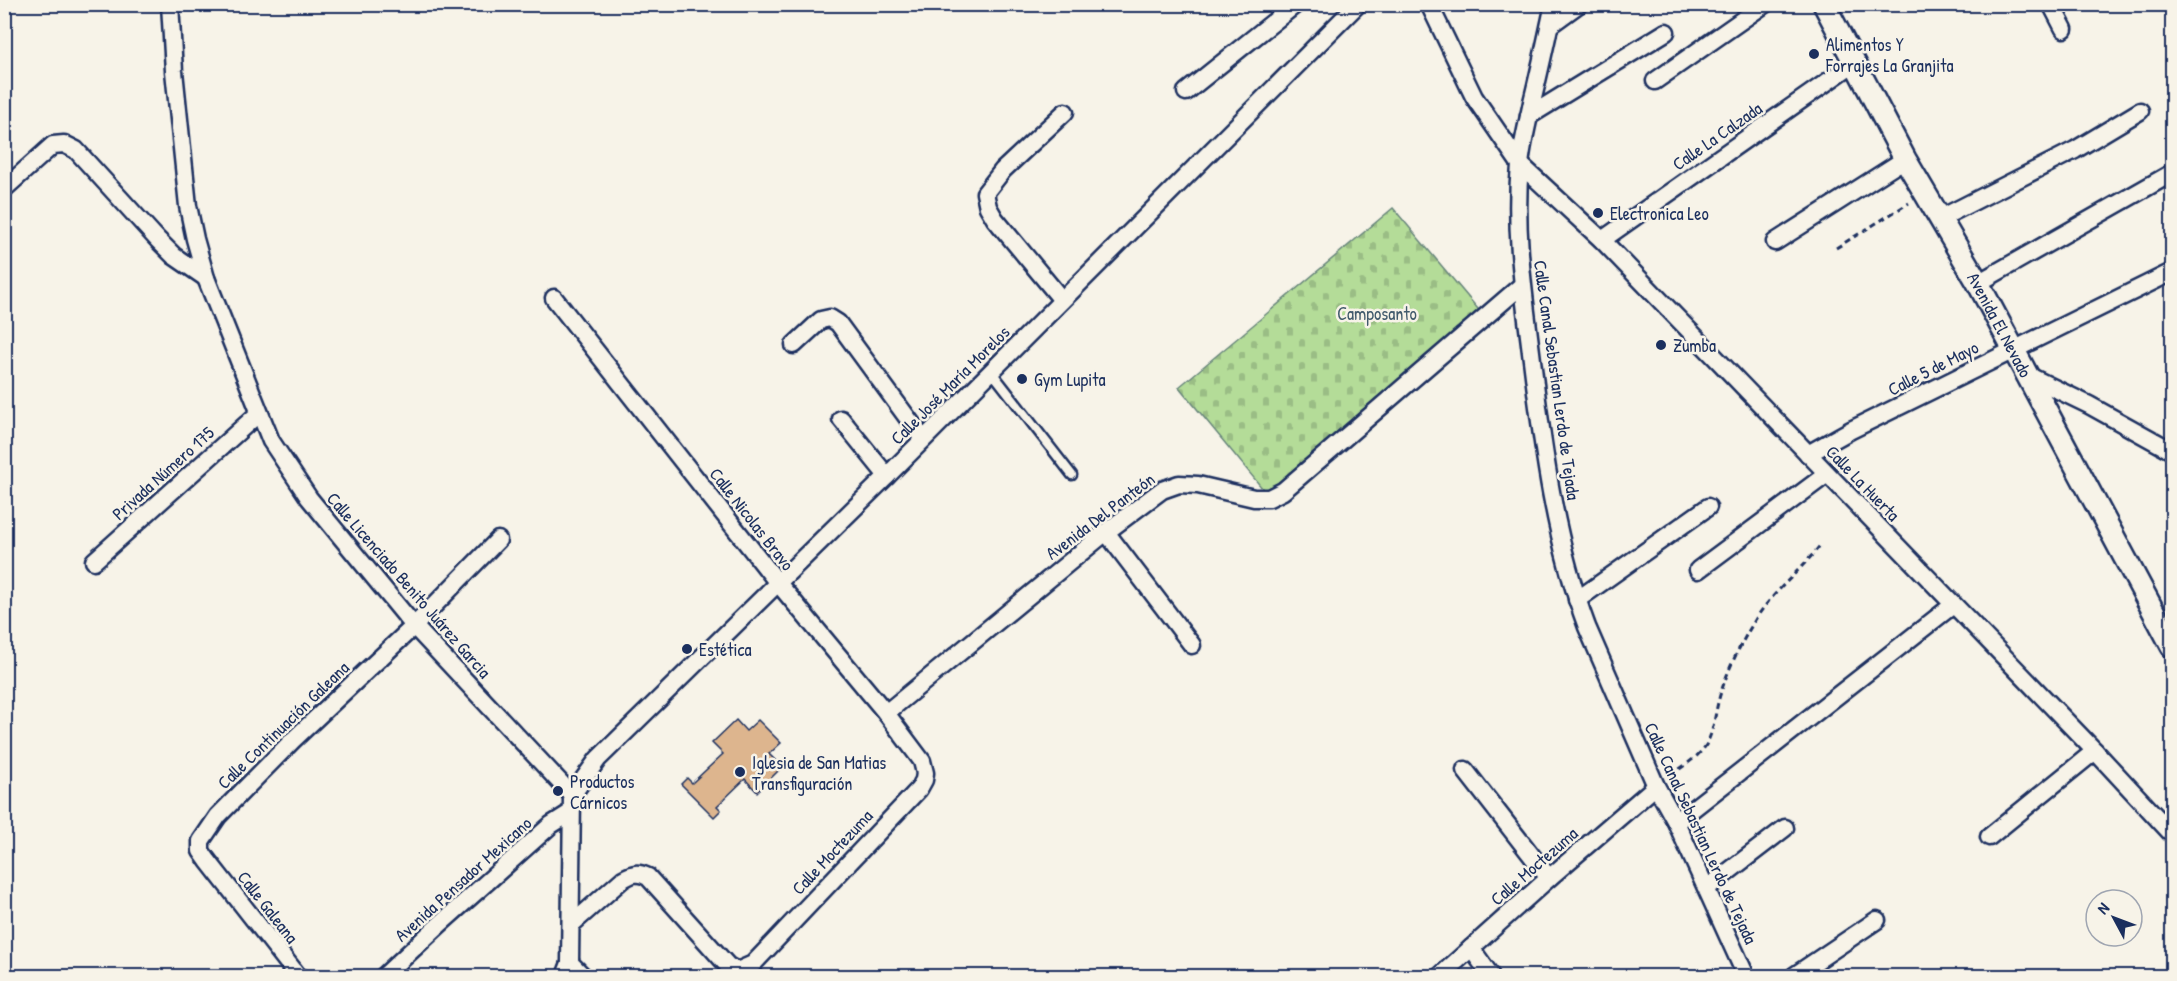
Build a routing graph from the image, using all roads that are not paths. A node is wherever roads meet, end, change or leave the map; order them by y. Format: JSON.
{"nodes":[{"id":1,"x":170,"y":4,"type":"edge"},
{"id":2,"x":1296,"y":4,"type":"edge"},
{"id":3,"x":1358,"y":4,"type":"edge"},
{"id":4,"x":1430,"y":4,"type":"edge"},
{"id":5,"x":1554,"y":4,"type":"edge"},
{"id":6,"x":1579,"y":4,"type":"edge"},
{"id":7,"x":1766,"y":4,"type":"edge"},
{"id":8,"x":1824,"y":4,"type":"edge"},
{"id":9,"x":2051,"y":4,"type":"edge"},
{"id":10,"x":1550,"y":25,"type":"junction"},
{"id":11,"x":2064,"y":29,"type":"dead end"},
{"id":12,"x":1666,"y":32,"type":"dead end"},
{"id":13,"x":1854,"y":63,"type":"junction"},
{"id":14,"x":1655,"y":81,"type":"dead end"},
{"id":15,"x":1186,"y":93,"type":"dead end"},
{"id":16,"x":2140,"y":111,"type":"dead end"},
{"id":17,"x":1065,"y":112,"type":"dead end"},
{"id":18,"x":1529,"y":116,"type":"junction"},
{"id":19,"x":1905,"y":159,"type":"junction"},
{"id":20,"x":1520,"y":164,"type":"junction"},
{"id":21,"x":2172,"y":173,"type":"edge"},
{"id":22,"x":4,"y":189,"type":"edge"},
{"id":23,"x":1939,"y":219,"type":"junction"},
{"id":24,"x":1602,"y":240,"type":"junction"},
{"id":25,"x":1775,"y":243,"type":"dead end"},
{"id":26,"x":2172,"y":272,"type":"edge"},
{"id":27,"x":206,"y":278,"type":"junction"},
{"id":28,"x":1978,"y":283,"type":"junction"},
{"id":29,"x":1522,"y":285,"type":"junction"},
{"id":30,"x":554,"y":298,"type":"dead end"},
{"id":31,"x":1062,"y":300,"type":"junction"},
{"id":32,"x":794,"y":345,"type":"dead end"},
{"id":33,"x":2013,"y":350,"type":"junction"},
{"id":34,"x":991,"y":371,"type":"junction"},
{"id":35,"x":2027,"y":375,"type":"junction"},
{"id":36,"x":259,"y":413,"type":"junction"},
{"id":37,"x":841,"y":419,"type":"dead end"},
{"id":38,"x":923,"y":440,"type":"junction"},
{"id":39,"x":2172,"y":451,"type":"edge"},
{"id":40,"x":1808,"y":454,"type":"junction"},
{"id":41,"x":1827,"y":474,"type":"junction"},
{"id":42,"x":1072,"y":475,"type":"dead end"},
{"id":43,"x":887,"y":476,"type":"junction"},
{"id":44,"x":1708,"y":507,"type":"dead end"},
{"id":45,"x":1106,"y":532,"type":"junction"},
{"id":46,"x":498,"y":540,"type":"dead end"},
{"id":47,"x":94,"y":561,"type":"dead end"},
{"id":48,"x":1698,"y":570,"type":"dead end"},
{"id":49,"x":778,"y":583,"type":"junction"},
{"id":50,"x":1577,"y":600,"type":"junction"},
{"id":51,"x":1953,"y":605,"type":"junction"},
{"id":52,"x":414,"y":626,"type":"junction"},
{"id":53,"x":1192,"y":645,"type":"dead end"},
{"id":54,"x":2172,"y":646,"type":"edge"},
{"id":55,"x":886,"y":713,"type":"junction"},
{"id":56,"x":2095,"y":751,"type":"junction"},
{"id":57,"x":922,"y":761,"type":"joint"},
{"id":58,"x":1466,"y":770,"type":"dead end"},
{"id":59,"x":1656,"y":786,"type":"junction"},
{"id":60,"x":572,"y":795,"type":"junction"},
{"id":61,"x":570,"y":813,"type":"junction"},
{"id":62,"x":1676,"y":822,"type":"junction"},
{"id":63,"x":1785,"y":828,"type":"dead end"},
{"id":64,"x":2172,"y":834,"type":"edge"},
{"id":65,"x":1989,"y":837,"type":"dead end"},
{"id":66,"x":208,"y":861,"type":"joint"},
{"id":67,"x":1549,"y":878,"type":"junction"},
{"id":68,"x":1707,"y":888,"type":"junction"},
{"id":69,"x":1877,"y":920,"type":"dead end"},
{"id":70,"x":572,"y":924,"type":"junction"},
{"id":71,"x":1471,"y":948,"type":"junction"},
{"id":72,"x":568,"y":970,"type":"edge"},
{"id":73,"x":298,"y":976,"type":"edge"},
{"id":74,"x":384,"y":976,"type":"edge"},
{"id":75,"x":583,"y":976,"type":"edge"},
{"id":76,"x":1440,"y":976,"type":"edge"},
{"id":77,"x":1491,"y":976,"type":"edge"},
{"id":78,"x":1746,"y":976,"type":"edge"},
{"id":79,"x":1794,"y":976,"type":"edge"}],
"edges":[{"from":1,"to":27,"type":"street","name":"Calle Licenciado Benito Juárez Garcia"},
{"from":2,"to":15,"type":"street"},
{"from":3,"to":31,"type":"street","name":"Calle José María Morelos"},
{"from":4,"to":20,"type":"street","name":"Calle La Huerta"},
{"from":5,"to":10,"type":"street","name":"Calle Canal Sebastian Lerdo de Tejada"},
{"from":6,"to":10,"type":"street"},
{"from":7,"to":14,"type":"street"},
{"from":8,"to":13,"type":"street","name":"Avenida El Nevado"},
{"from":9,"to":11,"type":"street"},
{"from":10,"to":18,"type":"street","name":"Calle Canal Sebastian Lerdo de Tejada"},
{"from":12,"to":18,"type":"street"},
{"from":13,"to":19,"type":"street","name":"Avenida El Nevado"},
{"from":13,"to":24,"type":"street","name":"Calle La Calzada"},
{"from":16,"to":23,"type":"street"},
{"from":17,"to":31,"type":"street"},
{"from":18,"to":20,"type":"street","name":"Calle Canal Sebastian Lerdo de Tejada"},
{"from":19,"to":23,"type":"street","name":"Avenida El Nevado"},
{"from":19,"to":25,"type":"street"},
{"from":20,"to":24,"type":"street","name":"Calle La Huerta"},
{"from":20,"to":29,"type":"street","name":"Calle Canal Sebastian Lerdo de Tejada"},
{"from":21,"to":28,"type":"street"},
{"from":22,"to":27,"type":"street"},
{"from":23,"to":28,"type":"street","name":"Avenida El Nevado"},
{"from":24,"to":40,"type":"street","name":"Calle La Huerta"},
{"from":26,"to":33,"type":"street","name":"Calle 5 de Mayo"},
{"from":27,"to":36,"type":"street","name":"Calle Licenciado Benito Juárez Garcia"},
{"from":28,"to":33,"type":"street","name":"Avenida El Nevado"},
{"from":29,"to":45,"type":"street","name":"Avenida Del Panteón"},
{"from":29,"to":50,"type":"street","name":"Calle Canal Sebastian Lerdo de Tejada"},
{"from":30,"to":49,"type":"street","name":"Calle Nicolas Bravo"},
{"from":31,"to":34,"type":"street","name":"Calle José María Morelos"},
{"from":32,"to":38,"type":"street"},
{"from":33,"to":35,"type":"street","name":"Avenida El Nevado"},
{"from":33,"to":40,"type":"street","name":"Calle 5 de Mayo"},
{"from":34,"to":38,"type":"street","name":"Calle José María Morelos"},
{"from":34,"to":42,"type":"lane"},
{"from":35,"to":39,"type":"street"},
{"from":35,"to":54,"type":"street","name":"Avenida El Nevado"},
{"from":36,"to":47,"type":"street","name":"Privada Número 175"},
{"from":36,"to":52,"type":"street","name":"Calle Licenciado Benito Juárez Garcia"},
{"from":37,"to":43,"type":"street"},
{"from":38,"to":43,"type":"street","name":"Calle José María Morelos"},
{"from":40,"to":41,"type":"street","name":"Calle La Huerta"},
{"from":41,"to":48,"type":"street"},
{"from":41,"to":51,"type":"street","name":"Calle La Huerta"},
{"from":43,"to":49,"type":"street","name":"Calle José María Morelos"},
{"from":44,"to":50,"type":"street"},
{"from":45,"to":53,"type":"street"},
{"from":45,"to":55,"type":"street","name":"Avenida Del Panteón"},
{"from":46,"to":52,"type":"street"},
{"from":49,"to":55,"type":"street","name":"Calle Nicolas Bravo"},
{"from":49,"to":60,"type":"street","name":"Calle José María Morelos"},
{"from":50,"to":59,"type":"street","name":"Calle Canal Sebastian Lerdo de Tejada"},
{"from":51,"to":56,"type":"street","name":"Calle La Huerta"},
{"from":51,"to":62,"type":"street"},
{"from":52,"to":60,"type":"street","name":"Calle Licenciado Benito Juárez Garcia"},
{"from":52,"to":66,"type":"street","name":"Calle Continuación Galeana"},
{"from":55,"to":57,"type":"street","name":"Calle Nicolas Bravo"},
{"from":56,"to":64,"type":"street","name":"Calle La Huerta"},
{"from":56,"to":65,"type":"street"},
{"from":57,"to":70,"type":"street","name":"Calle Moctezuma"},
{"from":58,"to":67,"type":"street"},
{"from":59,"to":62,"type":"street","name":"Calle Canal Sebastian Lerdo de Tejada"},
{"from":59,"to":67,"type":"street","name":"Calle Moctezuma"},
{"from":60,"to":61,"type":"street"},
{"from":61,"to":70,"type":"street"},
{"from":61,"to":74,"type":"street","name":"Avenida Pensador Mexicano"},
{"from":62,"to":68,"type":"street","name":"Calle Canal Sebastian Lerdo de Tejada"},
{"from":63,"to":68,"type":"street"},
{"from":66,"to":73,"type":"street","name":"Calle Galeana"},
{"from":67,"to":71,"type":"street","name":"Calle Moctezuma"},
{"from":68,"to":78,"type":"street","name":"Calle Canal Sebastian Lerdo de Tejada"},
{"from":69,"to":79,"type":"street"},
{"from":70,"to":72,"type":"street"},
{"from":71,"to":76,"type":"street","name":"Calle Moctezuma"},
{"from":71,"to":77,"type":"street"},
{"from":72,"to":75,"type":"street"}]}
